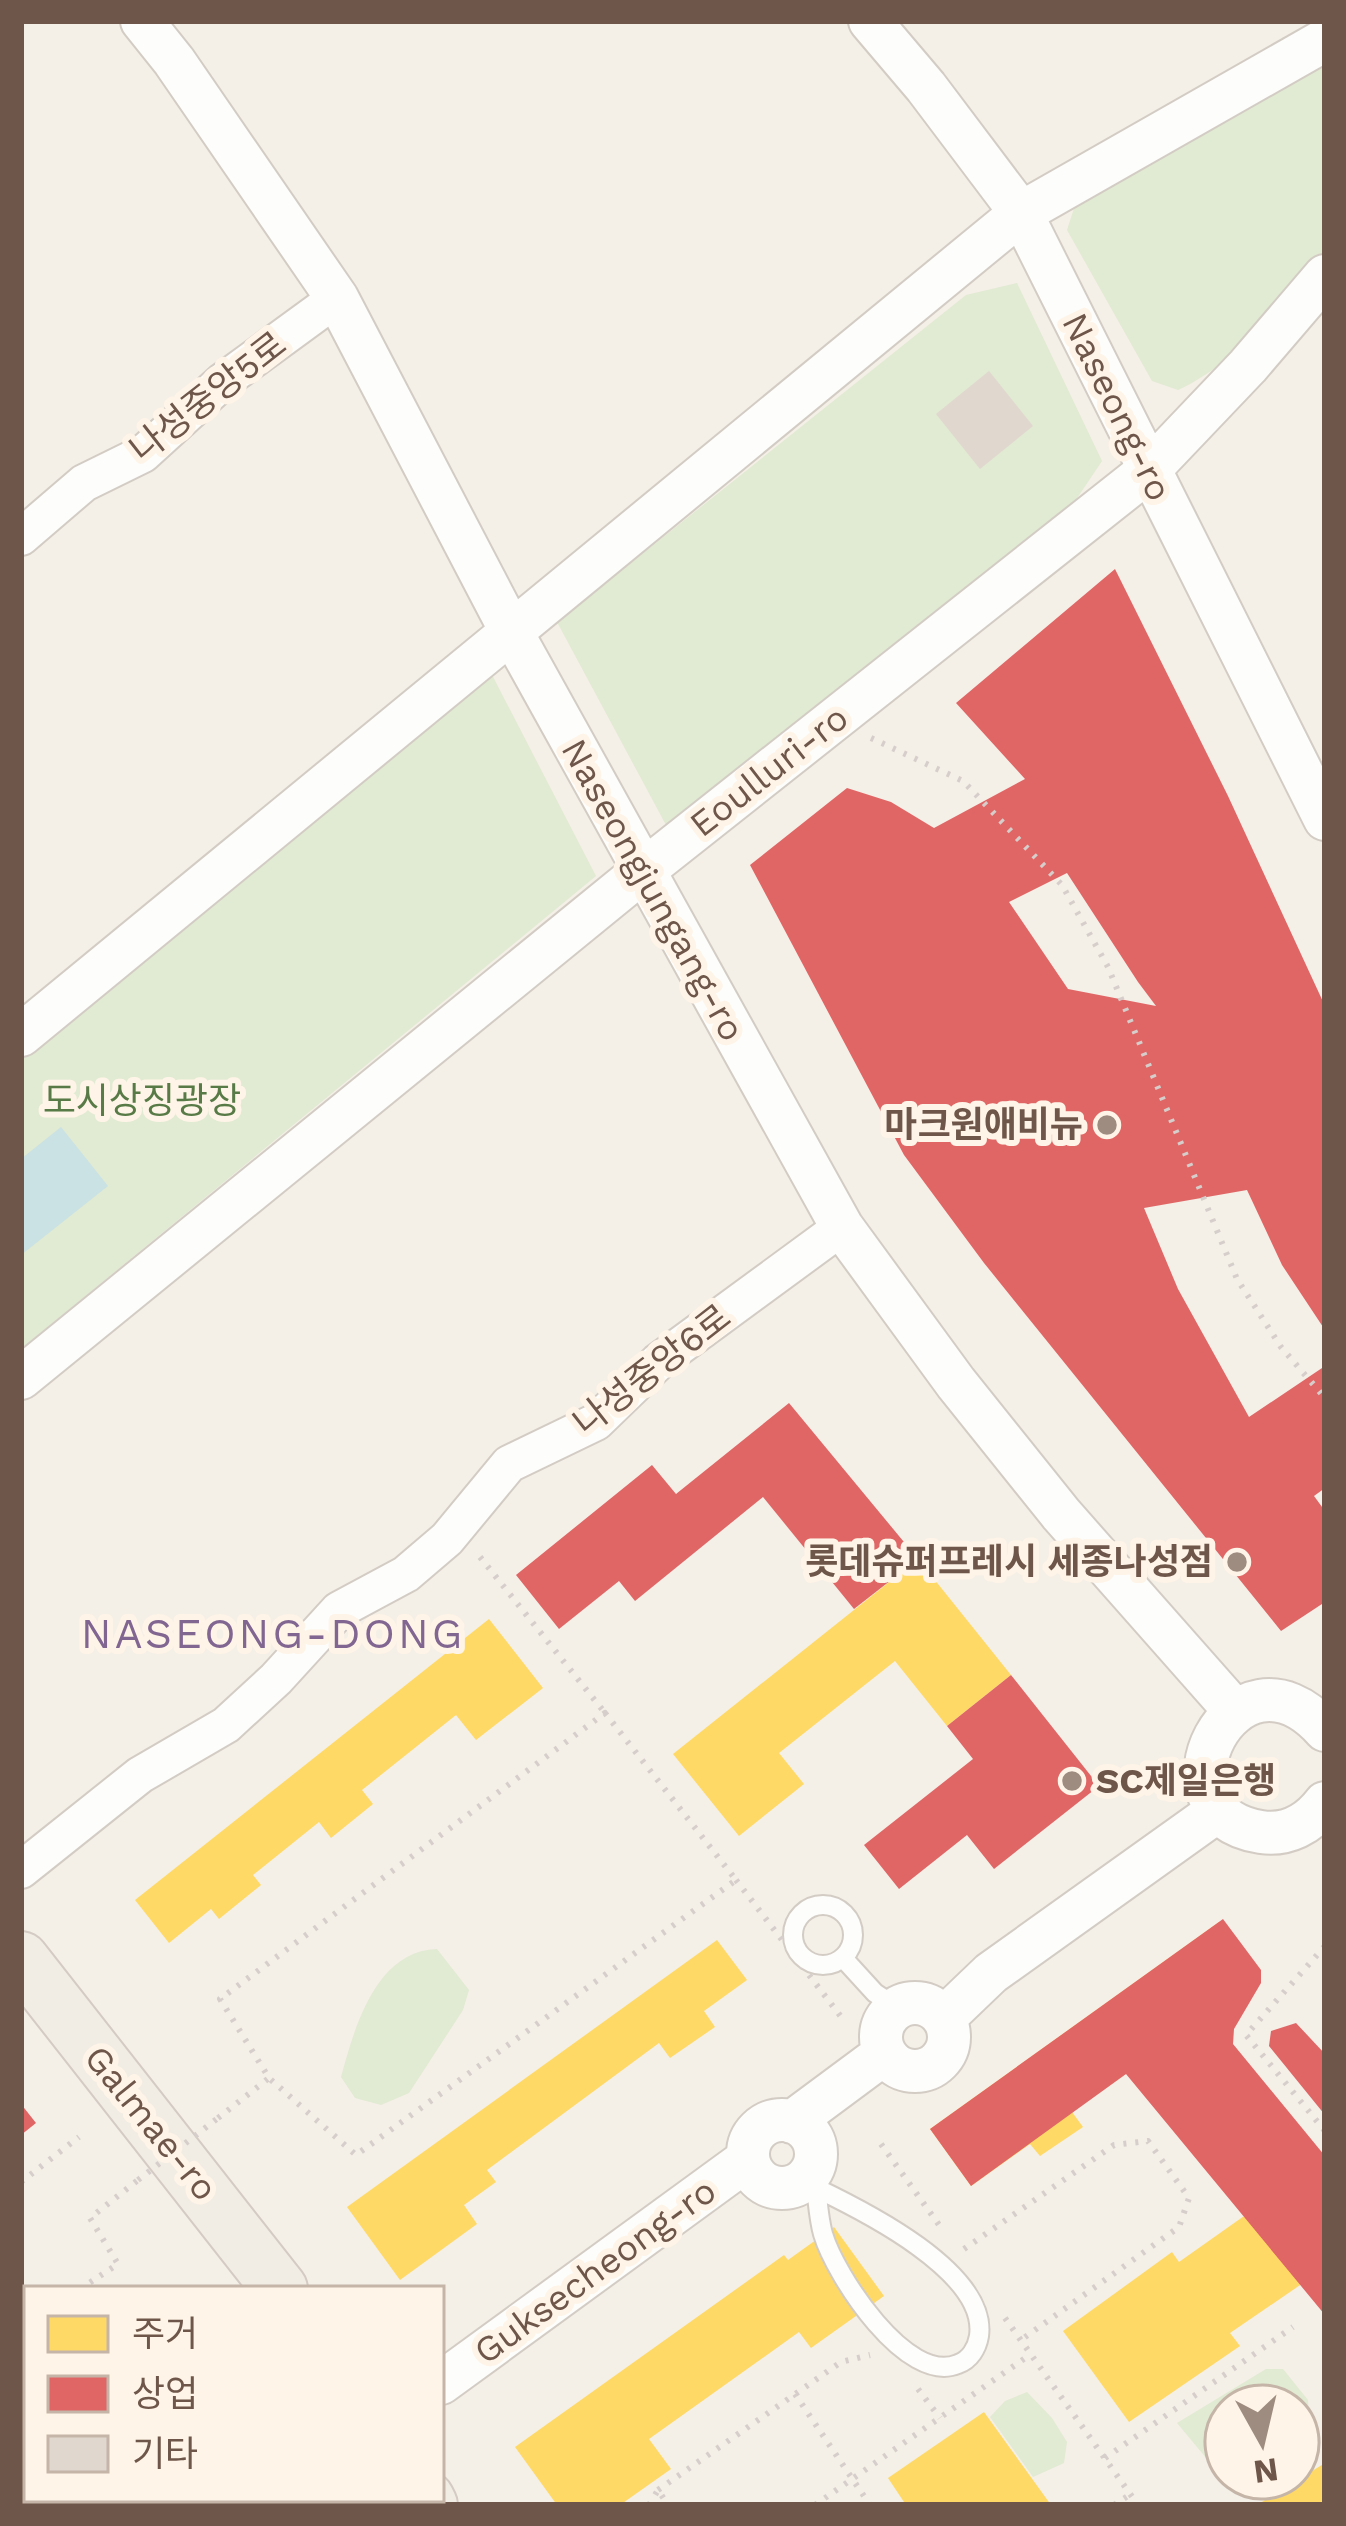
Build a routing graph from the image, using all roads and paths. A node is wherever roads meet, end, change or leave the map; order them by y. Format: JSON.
{"nodes":[{"id":1,"x":142,"y":21,"type":"edge"},
{"id":2,"x":870,"y":21,"type":"edge"},
{"id":3,"x":1325,"y":40,"type":"edge"},
{"id":4,"x":1021,"y":213,"type":"junction"},
{"id":5,"x":1325,"y":276,"type":"edge"},
{"id":6,"x":337,"y":298,"type":"junction"},
{"id":7,"x":1148,"y":471,"type":"junction"},
{"id":8,"x":21,"y":537,"type":"edge"},
{"id":9,"x":512,"y":633,"type":"junction"},
{"id":10,"x":868,"y":737,"type":"dead end"},
{"id":11,"x":1325,"y":819,"type":"edge"},
{"id":12,"x":643,"y":872,"type":"junction"},
{"id":13,"x":21,"y":1035,"type":"edge"},
{"id":14,"x":842,"y":1227,"type":"junction"},
{"id":15,"x":21,"y":1378,"type":"edge"},
{"id":16,"x":1325,"y":1398,"type":"edge"},
{"id":17,"x":472,"y":1547,"type":"dead end"},
{"id":18,"x":1235,"y":1711,"type":"junction"},
{"id":19,"x":605,"y":1713,"type":"junction"},
{"id":20,"x":1325,"y":1730,"type":"edge"},
{"id":21,"x":1219,"y":1810,"type":"junction"},
{"id":22,"x":1320,"y":1821,"type":"edge"},
{"id":23,"x":21,"y":1870,"type":"edge"},
{"id":24,"x":736,"y":1880,"type":"junction"},
{"id":25,"x":1325,"y":1946,"type":"edge"},
{"id":26,"x":843,"y":1958,"type":"dead end"},
{"id":27,"x":21,"y":1960,"type":"edge"},
{"id":28,"x":898,"y":2008,"type":"junction"},
{"id":29,"x":842,"y":2018,"type":"dead end"},
{"id":30,"x":944,"y":2018,"type":"junction"},
{"id":31,"x":885,"y":2053,"type":"junction"},
{"id":32,"x":269,"y":2078,"type":"junction"},
{"id":33,"x":792,"y":2122,"type":"junction"},
{"id":34,"x":1325,"y":2132,"type":"edge"},
{"id":35,"x":79,"y":2137,"type":"dead end"},
{"id":36,"x":881,"y":2144,"type":"dead end"},
{"id":37,"x":748,"y":2159,"type":"junction"},
{"id":38,"x":21,"y":2182,"type":"edge"},
{"id":39,"x":816,"y":2188,"type":"joint"},
{"id":40,"x":946,"y":2235,"type":"dead end"},
{"id":41,"x":959,"y":2253,"type":"dead end"},
{"id":42,"x":85,"y":2286,"type":"edge"},
{"id":43,"x":278,"y":2286,"type":"edge"},
{"id":44,"x":996,"y":2306,"type":"dead end"},
{"id":45,"x":1293,"y":2327,"type":"dead end"},
{"id":46,"x":1022,"y":2341,"type":"junction"},
{"id":47,"x":1030,"y":2354,"type":"junction"},
{"id":48,"x":884,"y":2357,"type":"dead end"},
{"id":49,"x":444,"y":2381,"type":"edge"},
{"id":50,"x":914,"y":2385,"type":"dead end"},
{"id":51,"x":795,"y":2394,"type":"junction"},
{"id":52,"x":940,"y":2418,"type":"junction"},
{"id":53,"x":1105,"y":2458,"type":"junction"},
{"id":54,"x":853,"y":2478,"type":"junction"},
{"id":55,"x":658,"y":2490,"type":"junction"},
{"id":56,"x":1130,"y":2494,"type":"junction"},
{"id":57,"x":649,"y":2505,"type":"edge"},
{"id":58,"x":668,"y":2505,"type":"edge"},
{"id":59,"x":815,"y":2505,"type":"edge"},
{"id":60,"x":871,"y":2505,"type":"edge"},
{"id":61,"x":1114,"y":2505,"type":"edge"},
{"id":62,"x":1138,"y":2505,"type":"edge"}],
"edges":[{"from":1,"to":6,"type":"street","name":"Naseongjungang-ro"},
{"from":2,"to":4,"type":"street","name":"Naseong-ro"},
{"from":3,"to":4,"type":"street"},
{"from":4,"to":7,"type":"street","name":"Naseong-ro"},
{"from":4,"to":9,"type":"street"},
{"from":5,"to":7,"type":"street","name":"Eoulluri-ro"},
{"from":6,"to":8,"type":"street","name":"나성중앙5로"},
{"from":6,"to":9,"type":"street","name":"Naseongjungang-ro"},
{"from":7,"to":11,"type":"street","name":"Naseong-ro"},
{"from":7,"to":12,"type":"street","name":"Eoulluri-ro"},
{"from":9,"to":12,"type":"street","name":"Naseongjungang-ro"},
{"from":9,"to":13,"type":"street"},
{"from":10,"to":16,"type":"path"},
{"from":12,"to":14,"type":"street","name":"Naseongjungang-ro"},
{"from":12,"to":15,"type":"street","name":"Eoulluri-ro"},
{"from":14,"to":18,"type":"street","name":"Naseongjungang-ro"},
{"from":14,"to":23,"type":"street","name":"나성중앙6로"},
{"from":17,"to":19,"type":"path"},
{"from":18,"to":20,"type":"street"},
{"from":18,"to":21,"type":"street"},
{"from":19,"to":24,"type":"path"},
{"from":19,"to":32,"type":"path"},
{"from":21,"to":22,"type":"street"},
{"from":21,"to":30,"type":"street"},
{"from":24,"to":29,"type":"path"},
{"from":24,"to":32,"type":"path"},
{"from":25,"to":34,"type":"path"},
{"from":26,"to":28,"type":"lane"},
{"from":27,"to":43,"type":"main road","name":"Galmae-ro"},
{"from":28,"to":30,"type":"street"},
{"from":28,"to":31,"type":"street"},
{"from":30,"to":31,"type":"street"},
{"from":31,"to":33,"type":"street"},
{"from":32,"to":42,"type":"path","bridge":true},
{"from":33,"to":37,"type":"street"},
{"from":33,"to":37,"type":"street"},
{"from":35,"to":38,"type":"path"},
{"from":36,"to":40,"type":"path"},
{"from":37,"to":49,"type":"street","name":"Guksecheong-ro"},
{"from":39,"to":39,"type":"lane"},
{"from":41,"to":46,"type":"path"},
{"from":44,"to":46,"type":"path"},
{"from":45,"to":53,"type":"path"},
{"from":46,"to":47,"type":"path"},
{"from":47,"to":52,"type":"path"},
{"from":47,"to":53,"type":"path"},
{"from":48,"to":51,"type":"path"},
{"from":50,"to":52,"type":"path"},
{"from":51,"to":54,"type":"path"},
{"from":51,"to":55,"type":"path"},
{"from":52,"to":54,"type":"path"},
{"from":53,"to":56,"type":"path"},
{"from":54,"to":59,"type":"path"},
{"from":54,"to":60,"type":"path"},
{"from":55,"to":57,"type":"path"},
{"from":55,"to":58,"type":"path"},
{"from":56,"to":61,"type":"path"},
{"from":56,"to":62,"type":"path"}]}
